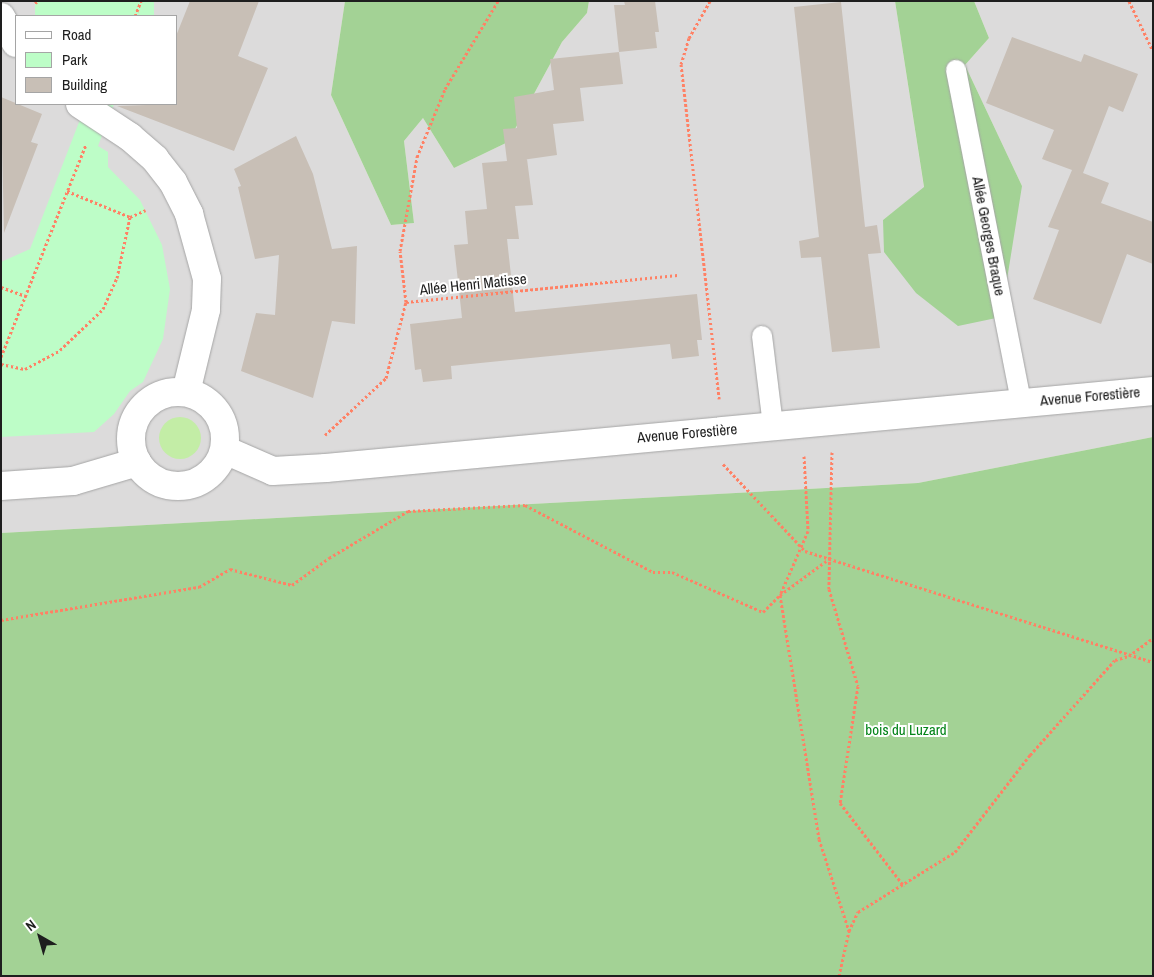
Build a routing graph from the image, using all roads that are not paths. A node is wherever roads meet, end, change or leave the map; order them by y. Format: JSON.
{"nodes":[{"id":1,"x":1,"y":17,"type":"edge"},
{"id":2,"x":15,"y":41,"type":"edge"},
{"id":3,"x":956,"y":70,"type":"dead end"},
{"id":4,"x":82,"y":105,"type":"edge"},
{"id":5,"x":762,"y":336,"type":"dead end"},
{"id":6,"x":1153,"y":391,"type":"edge"},
{"id":7,"x":186,"y":392,"type":"junction"},
{"id":8,"x":1021,"y":402,"type":"junction"},
{"id":9,"x":773,"y":425,"type":"junction"},
{"id":10,"x":225,"y":450,"type":"junction"},
{"id":11,"x":137,"y":462,"type":"junction"},
{"id":12,"x":1,"y":486,"type":"edge"}],
"edges":[{"from":1,"to":2,"type":"street"},
{"from":3,"to":8,"type":"lane","name":"Allée Georges Braque"},
{"from":4,"to":7,"type":"street"},
{"from":5,"to":9,"type":"lane"},
{"from":6,"to":8,"type":"street","name":"Avenue Forestière"},
{"from":7,"to":10,"type":"street"},
{"from":7,"to":11,"type":"street"},
{"from":8,"to":9,"type":"street","name":"Avenue Forestière"},
{"from":9,"to":10,"type":"street","name":"Avenue Forestière"},
{"from":10,"to":11,"type":"street"},
{"from":11,"to":12,"type":"street"}]}
